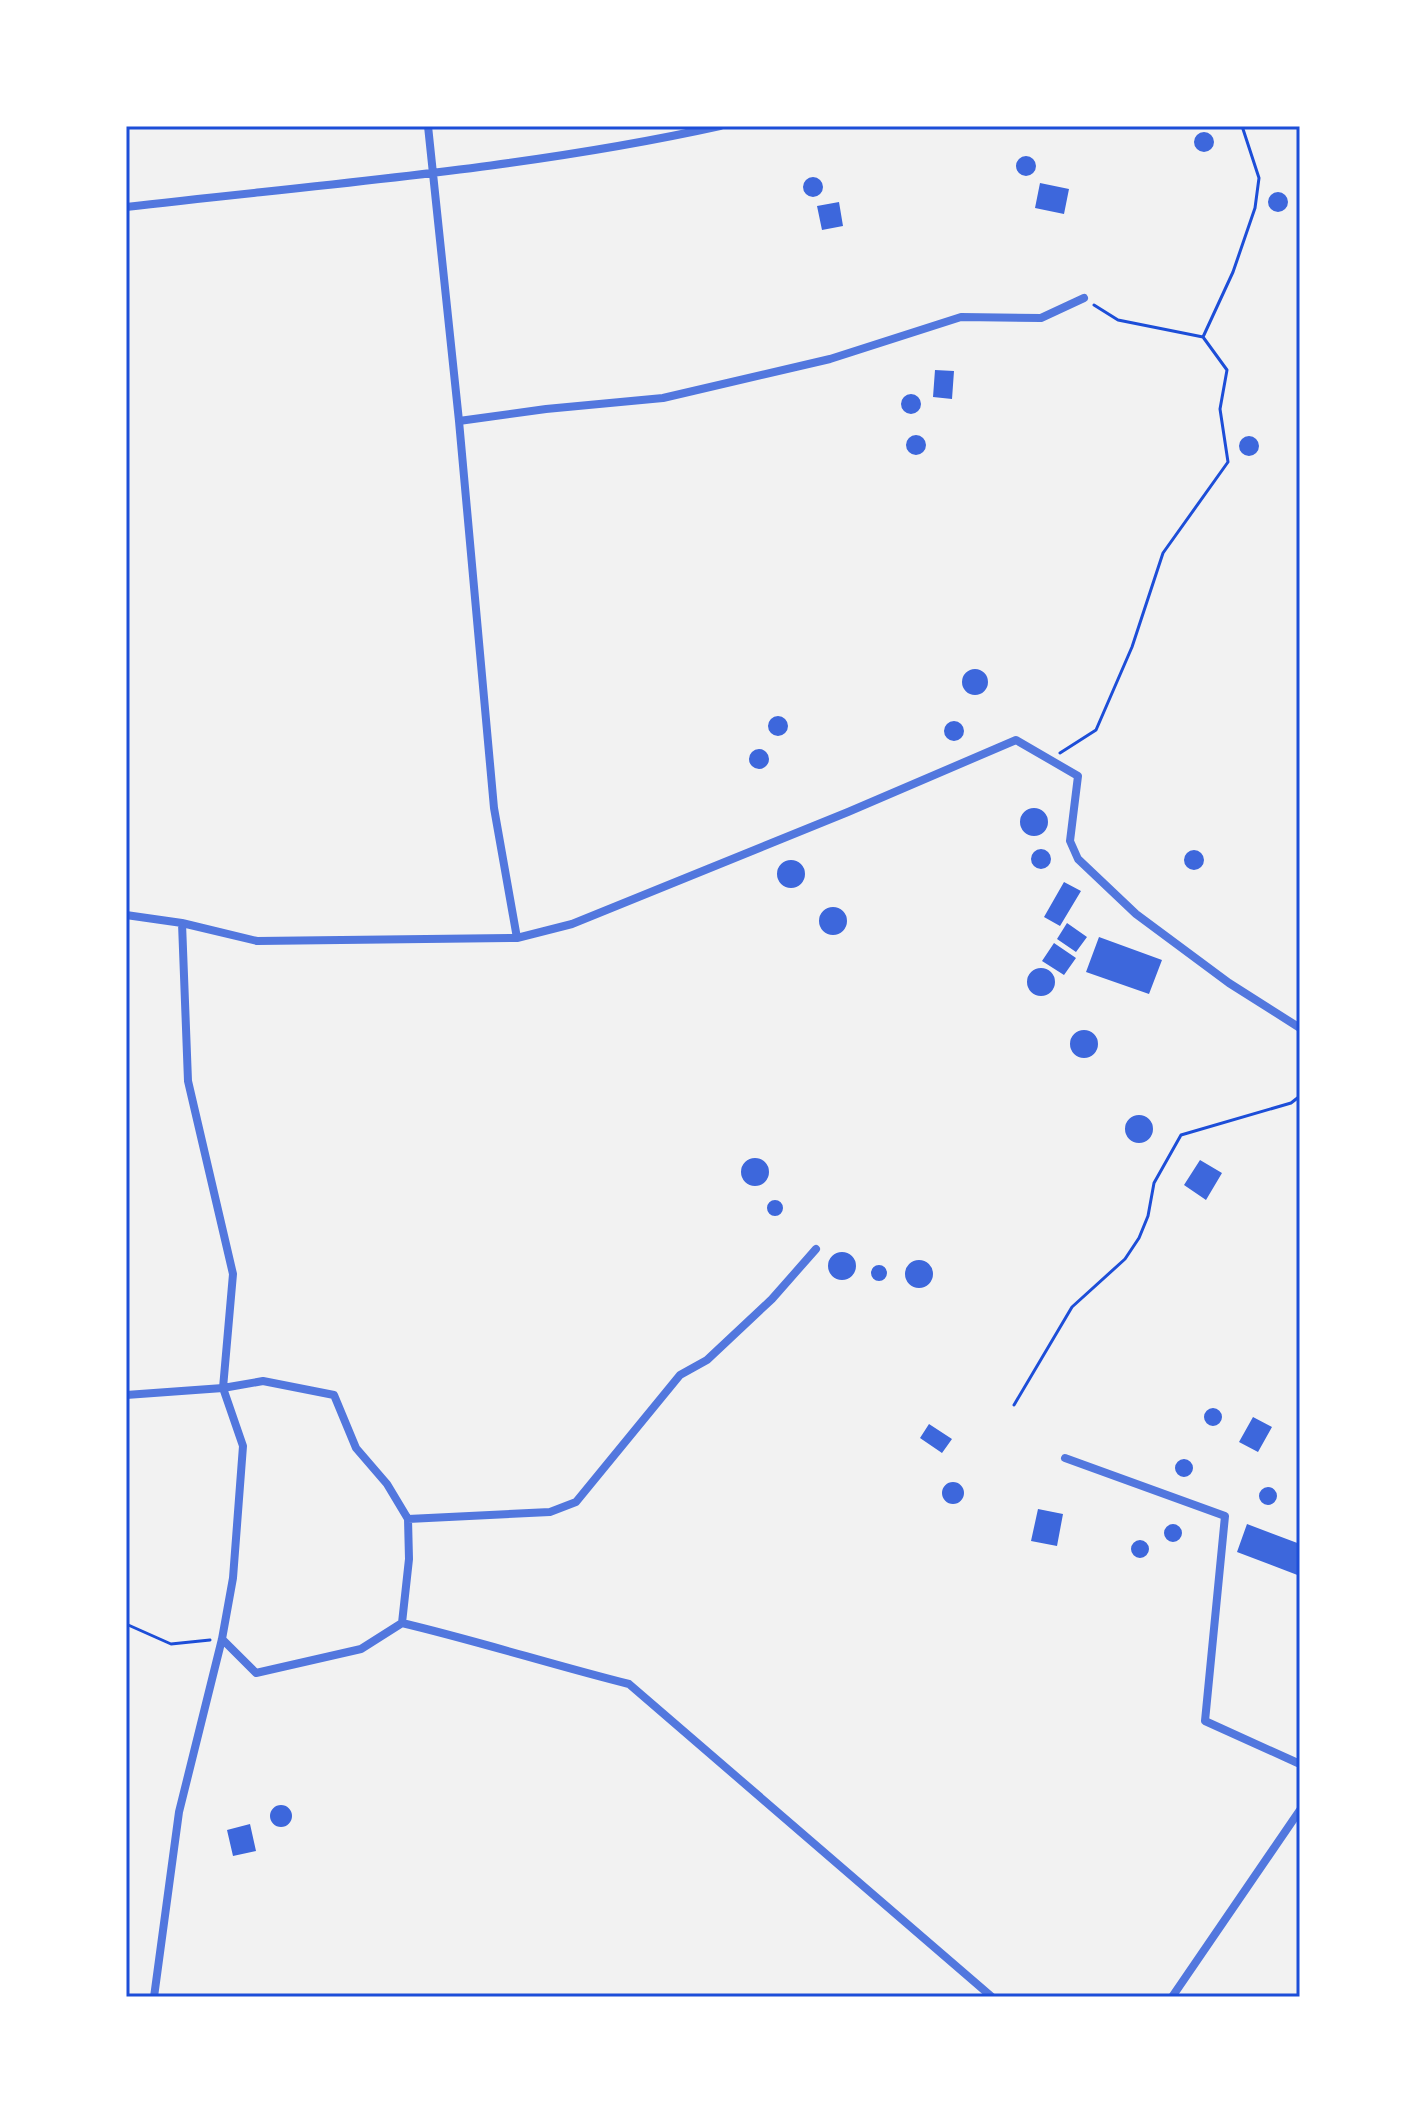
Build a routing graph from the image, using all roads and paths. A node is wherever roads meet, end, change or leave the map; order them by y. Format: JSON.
{"nodes":[{"id":1,"x":428,"y":126,"type":"edge"},
{"id":2,"x":720,"y":126,"type":"edge"},
{"id":3,"x":1242,"y":126,"type":"edge"},
{"id":4,"x":434,"y":171,"type":"junction"},
{"id":5,"x":126,"y":207,"type":"edge"},
{"id":6,"x":1084,"y":298,"type":"joint"},
{"id":7,"x":1203,"y":337,"type":"junction"},
{"id":8,"x":459,"y":421,"type":"junction"},
{"id":9,"x":1050,"y":759,"type":"junction"},
{"id":10,"x":126,"y":915,"type":"edge"},
{"id":11,"x":182,"y":923,"type":"junction"},
{"id":12,"x":517,"y":938,"type":"junction"},
{"id":13,"x":1300,"y":1028,"type":"edge"},
{"id":14,"x":1300,"y":1096,"type":"edge"},
{"id":15,"x":816,"y":1249,"type":"dead end"},
{"id":16,"x":223,"y":1388,"type":"junction"},
{"id":17,"x":126,"y":1395,"type":"edge"},
{"id":18,"x":1014,"y":1405,"type":"dead end"},
{"id":19,"x":1065,"y":1458,"type":"dead end"},
{"id":20,"x":408,"y":1519,"type":"junction"},
{"id":21,"x":402,"y":1623,"type":"junction"},
{"id":22,"x":126,"y":1624,"type":"edge"},
{"id":23,"x":222,"y":1639,"type":"junction"},
{"id":24,"x":1300,"y":1764,"type":"edge"},
{"id":25,"x":1300,"y":1810,"type":"edge"},
{"id":26,"x":154,"y":1997,"type":"edge"},
{"id":27,"x":992,"y":1997,"type":"edge"},
{"id":28,"x":1172,"y":1997,"type":"edge"}],
"edges":[{"from":1,"to":4,"type":"street"},
{"from":2,"to":4,"type":"street"},
{"from":3,"to":7,"type":"path"},
{"from":4,"to":5,"type":"street"},
{"from":4,"to":8,"type":"street"},
{"from":6,"to":7,"type":"path"},
{"from":6,"to":8,"type":"street"},
{"from":7,"to":9,"type":"path"},
{"from":8,"to":12,"type":"street"},
{"from":9,"to":12,"type":"street"},
{"from":9,"to":13,"type":"street"},
{"from":10,"to":11,"type":"street"},
{"from":11,"to":12,"type":"street"},
{"from":11,"to":16,"type":"street"},
{"from":14,"to":18,"type":"path"},
{"from":15,"to":20,"type":"street"},
{"from":16,"to":17,"type":"street"},
{"from":16,"to":20,"type":"street"},
{"from":16,"to":23,"type":"street"},
{"from":19,"to":24,"type":"street"},
{"from":20,"to":21,"type":"street"},
{"from":21,"to":23,"type":"street"},
{"from":21,"to":27,"type":"street"},
{"from":22,"to":23,"type":"path"},
{"from":23,"to":26,"type":"street"},
{"from":25,"to":28,"type":"street"}]}
